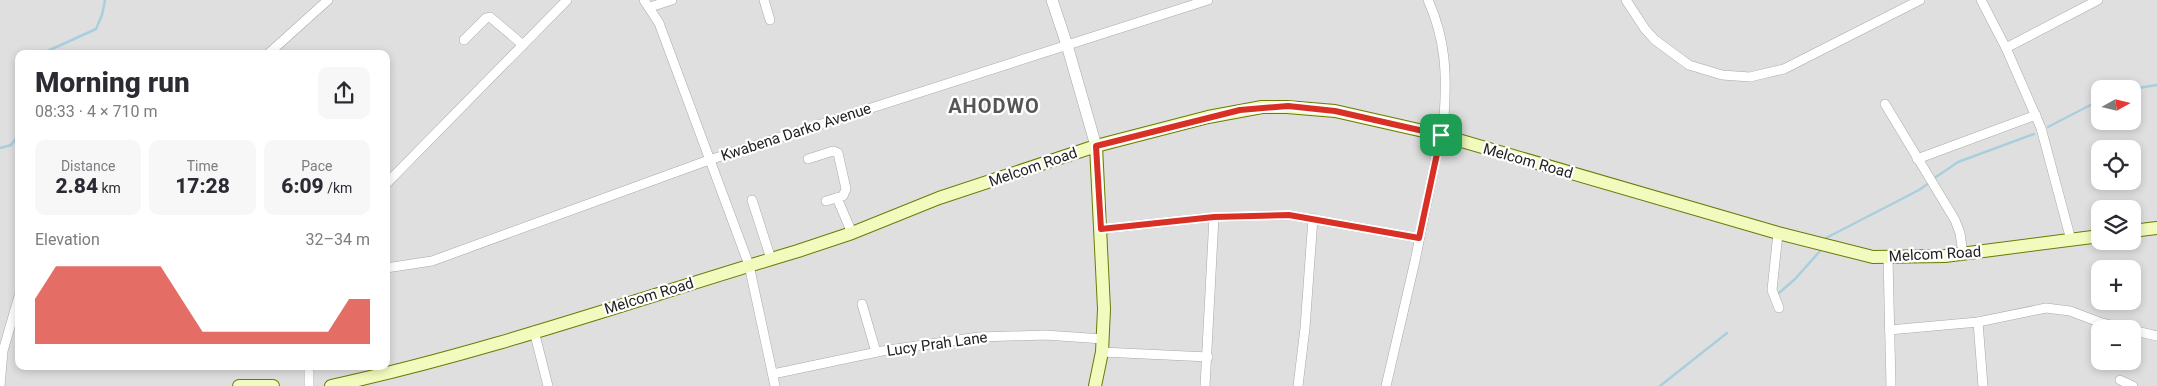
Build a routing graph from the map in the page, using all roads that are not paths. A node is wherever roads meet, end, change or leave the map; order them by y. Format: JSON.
{"nodes":[{"id":1,"x":328,"y":0,"type":"edge"},
{"id":2,"x":567,"y":0,"type":"edge"},
{"id":3,"x":672,"y":0,"type":"edge"},
{"id":4,"x":764,"y":0,"type":"edge"},
{"id":5,"x":1052,"y":0,"type":"edge"},
{"id":6,"x":1208,"y":0,"type":"edge"},
{"id":7,"x":1428,"y":0,"type":"edge"},
{"id":8,"x":1626,"y":0,"type":"edge"},
{"id":9,"x":1920,"y":0,"type":"edge"},
{"id":10,"x":1981,"y":0,"type":"edge"},
{"id":11,"x":2098,"y":0,"type":"edge"},
{"id":12,"x":647,"y":3,"type":"edge"},
{"id":13,"x":770,"y":20,"type":"dead end"},
{"id":14,"x":464,"y":40,"type":"dead end"},
{"id":15,"x":523,"y":45,"type":"junction"},
{"id":16,"x":1068,"y":45,"type":"junction"},
{"id":17,"x":2006,"y":48,"type":"junction"},
{"id":18,"x":272,"y":50,"type":"edge"},
{"id":19,"x":1885,"y":104,"type":"dead end"},
{"id":20,"x":2036,"y":115,"type":"junction"},
{"id":21,"x":1441,"y":135,"type":"junction"},
{"id":22,"x":1096,"y":146,"type":"junction"},
{"id":23,"x":808,"y":159,"type":"dead end"},
{"id":24,"x":1917,"y":159,"type":"junction"},
{"id":25,"x":709,"y":160,"type":"junction"},
{"id":26,"x":390,"y":180,"type":"edge"},
{"id":27,"x":837,"y":198,"type":"junction"},
{"id":28,"x":752,"y":200,"type":"dead end"},
{"id":29,"x":826,"y":201,"type":"dead end"},
{"id":30,"x":1214,"y":217,"type":"junction"},
{"id":31,"x":1313,"y":218,"type":"junction"},
{"id":32,"x":2157,"y":228,"type":"edge"},
{"id":33,"x":1101,"y":229,"type":"junction"},
{"id":34,"x":2141,"y":230,"type":"edge"},
{"id":35,"x":852,"y":233,"type":"junction"},
{"id":36,"x":1778,"y":233,"type":"junction"},
{"id":37,"x":2091,"y":237,"type":"edge"},
{"id":38,"x":1419,"y":238,"type":"junction"},
{"id":39,"x":2071,"y":240,"type":"junction"},
{"id":40,"x":1963,"y":254,"type":"junction"},
{"id":41,"x":1888,"y":258,"type":"junction"},
{"id":42,"x":771,"y":259,"type":"junction"},
{"id":43,"x":749,"y":264,"type":"junction"},
{"id":44,"x":390,"y":267,"type":"edge"},
{"id":45,"x":862,"y":304,"type":"dead end"},
{"id":46,"x":1779,"y":308,"type":"dead end"},
{"id":47,"x":15,"y":310,"type":"edge"},
{"id":48,"x":2095,"y":320,"type":"edge"},
{"id":49,"x":1978,"y":322,"type":"junction"},
{"id":50,"x":1889,"y":330,"type":"junction"},
{"id":51,"x":534,"y":331,"type":"junction"},
{"id":52,"x":2141,"y":332,"type":"edge"},
{"id":53,"x":2157,"y":336,"type":"edge"},
{"id":54,"x":1103,"y":338,"type":"junction"},
{"id":55,"x":876,"y":352,"type":"junction"},
{"id":56,"x":1102,"y":352,"type":"junction"},
{"id":57,"x":1208,"y":357,"type":"junction"},
{"id":58,"x":309,"y":370,"type":"edge"},
{"id":59,"x":773,"y":374,"type":"junction"},
{"id":60,"x":2120,"y":380,"type":"dead end"},
{"id":61,"x":0,"y":386,"type":"edge"},
{"id":62,"x":240,"y":386,"type":"edge"},
{"id":63,"x":273,"y":386,"type":"edge"},
{"id":64,"x":309,"y":386,"type":"edge"},
{"id":65,"x":331,"y":386,"type":"edge"},
{"id":66,"x":548,"y":386,"type":"edge"},
{"id":67,"x":775,"y":386,"type":"edge"},
{"id":68,"x":1095,"y":386,"type":"edge"},
{"id":69,"x":1205,"y":386,"type":"edge"},
{"id":70,"x":1298,"y":386,"type":"edge"},
{"id":71,"x":1386,"y":386,"type":"edge"},
{"id":72,"x":1891,"y":386,"type":"edge"},
{"id":73,"x":1983,"y":386,"type":"edge"},
{"id":74,"x":2133,"y":386,"type":"edge"}],
"edges":[{"from":1,"to":18,"type":"street"},
{"from":2,"to":15,"type":"street"},
{"from":3,"to":12,"type":"street"},
{"from":4,"to":13,"type":"street"},
{"from":5,"to":16,"type":"street"},
{"from":6,"to":16,"type":"street","name":"Kwabena Darko Avenue"},
{"from":7,"to":21,"type":"street"},
{"from":8,"to":9,"type":"street"},
{"from":10,"to":17,"type":"street"},
{"from":11,"to":17,"type":"street"},
{"from":12,"to":25,"type":"street"},
{"from":14,"to":15,"type":"street"},
{"from":15,"to":26,"type":"street"},
{"from":16,"to":22,"type":"street"},
{"from":16,"to":25,"type":"street","name":"Kwabena Darko Avenue"},
{"from":17,"to":20,"type":"street"},
{"from":19,"to":24,"type":"street"},
{"from":20,"to":24,"type":"street"},
{"from":20,"to":39,"type":"street"},
{"from":21,"to":22,"type":"main road","name":"Melcom Road"},
{"from":21,"to":36,"type":"main road","name":"Melcom Road"},
{"from":21,"to":38,"type":"street"},
{"from":22,"to":33,"type":"main road"},
{"from":22,"to":35,"type":"main road","name":"Melcom Road"},
{"from":23,"to":27,"type":"street"},
{"from":24,"to":40,"type":"street"},
{"from":25,"to":43,"type":"street"},
{"from":25,"to":44,"type":"street","name":"Kwabena Darko Avenue"},
{"from":27,"to":29,"type":"street"},
{"from":27,"to":35,"type":"street"},
{"from":28,"to":42,"type":"street"},
{"from":30,"to":31,"type":"street"},
{"from":30,"to":33,"type":"street"},
{"from":30,"to":57,"type":"street"},
{"from":31,"to":38,"type":"street"},
{"from":31,"to":70,"type":"street"},
{"from":32,"to":34,"type":"main road"},
{"from":33,"to":54,"type":"main road"},
{"from":35,"to":42,"type":"main road","name":"Melcom Road"},
{"from":36,"to":41,"type":"main road","name":"Melcom Road"},
{"from":36,"to":46,"type":"street"},
{"from":37,"to":39,"type":"main road","name":"Melcom Road"},
{"from":38,"to":71,"type":"street"},
{"from":39,"to":40,"type":"main road","name":"Melcom Road"},
{"from":40,"to":41,"type":"main road","name":"Melcom Road"},
{"from":41,"to":50,"type":"street"},
{"from":42,"to":43,"type":"main road","name":"Melcom Road"},
{"from":43,"to":51,"type":"main road","name":"Melcom Road"},
{"from":43,"to":59,"type":"street"},
{"from":45,"to":55,"type":"street"},
{"from":47,"to":61,"type":"street"},
{"from":48,"to":49,"type":"street"},
{"from":49,"to":50,"type":"street"},
{"from":49,"to":73,"type":"street"},
{"from":50,"to":72,"type":"street"},
{"from":51,"to":65,"type":"main road","name":"Melcom Road"},
{"from":51,"to":66,"type":"street"},
{"from":52,"to":53,"type":"street"},
{"from":54,"to":55,"type":"street","name":"Lucy Prah Lane"},
{"from":54,"to":56,"type":"main road"},
{"from":55,"to":59,"type":"street","name":"Lucy Prah Lane"},
{"from":56,"to":57,"type":"street"},
{"from":56,"to":68,"type":"main road"},
{"from":57,"to":69,"type":"street"},
{"from":58,"to":64,"type":"street"},
{"from":59,"to":67,"type":"street"},
{"from":60,"to":74,"type":"street"},
{"from":62,"to":63,"type":"main road"}]}
